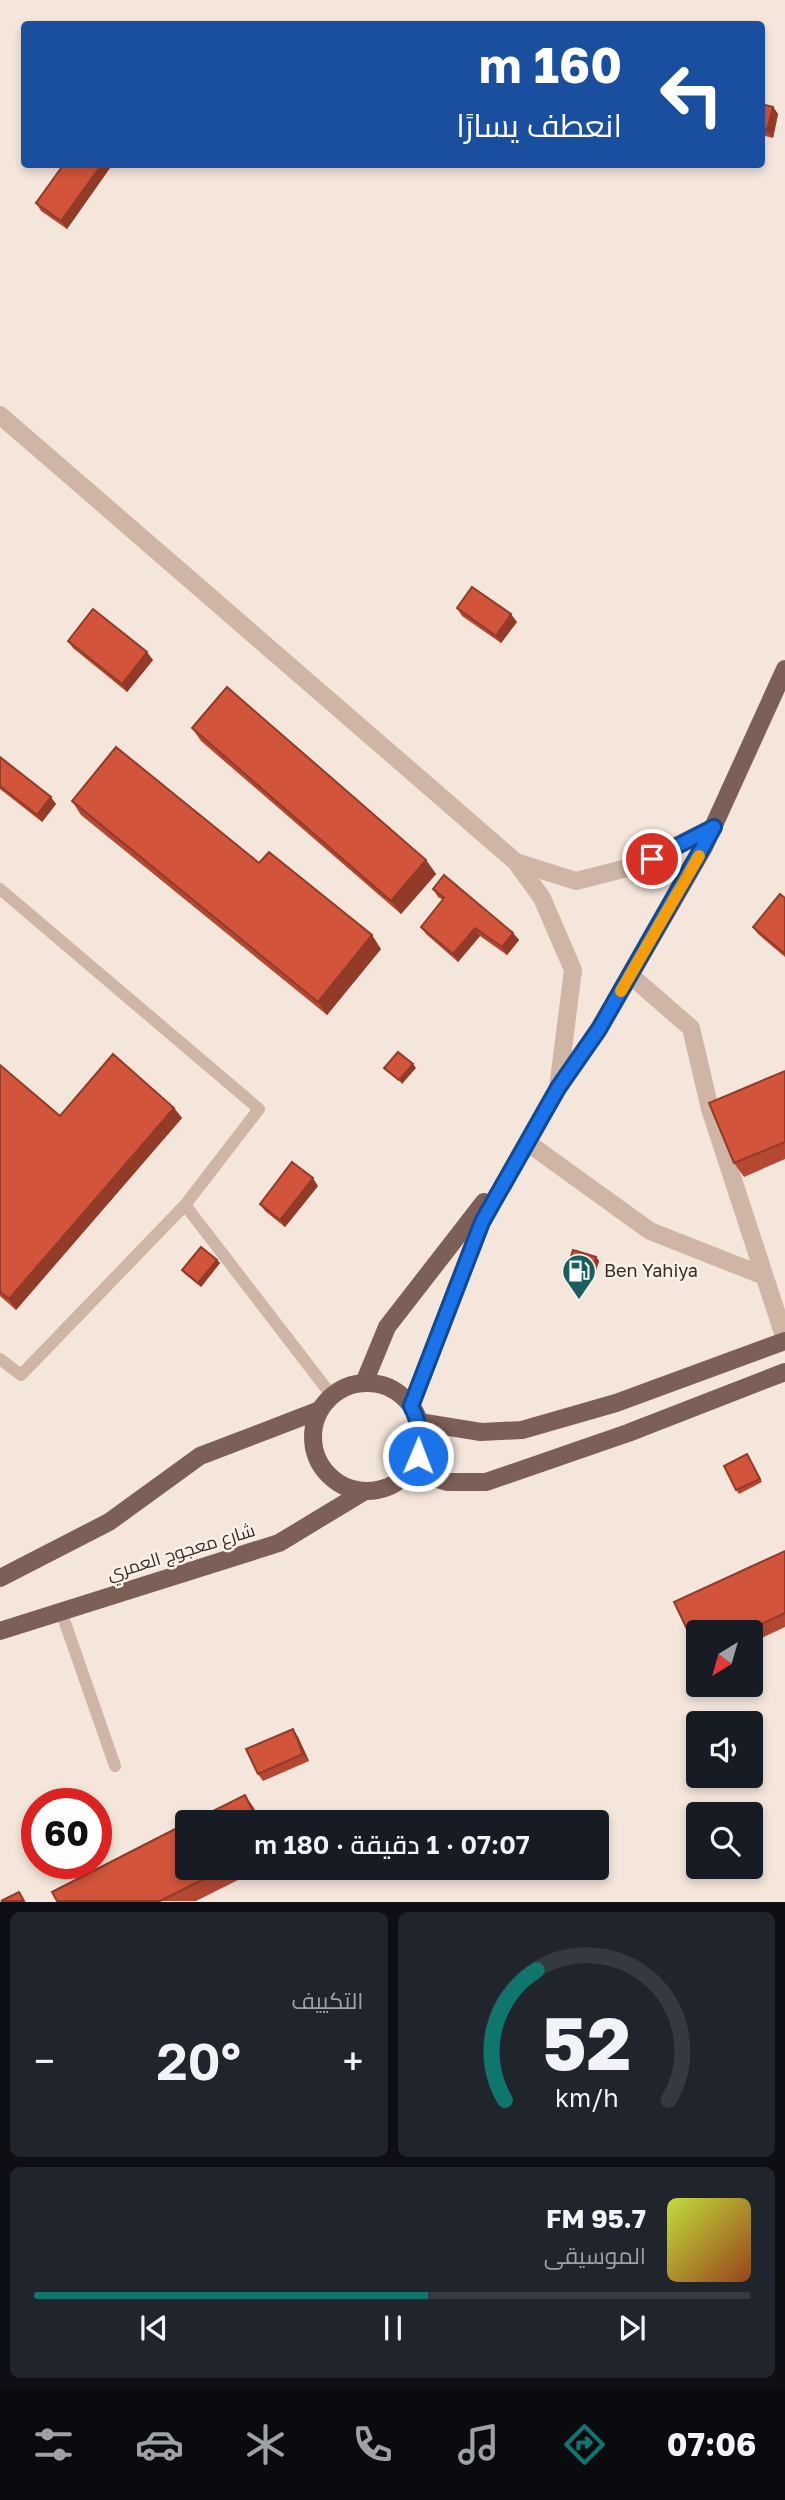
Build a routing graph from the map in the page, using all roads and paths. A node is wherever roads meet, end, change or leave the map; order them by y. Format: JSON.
{"nodes":[{"id":1,"x":0,"y":415,"type":"edge"},
{"id":2,"x":785,"y":669,"type":"edge"},
{"id":3,"x":714,"y":827,"type":"junction"},
{"id":4,"x":516,"y":862,"type":"junction"},
{"id":5,"x":0,"y":889,"type":"edge"},
{"id":6,"x":630,"y":975,"type":"junction"},
{"id":7,"x":558,"y":1088,"type":"junction"},
{"id":8,"x":528,"y":1143,"type":"junction"},
{"id":9,"x":185,"y":1205,"type":"junction"},
{"id":10,"x":764,"y":1276,"type":"junction"},
{"id":11,"x":785,"y":1340,"type":"edge"},
{"id":12,"x":0,"y":1359,"type":"edge"},
{"id":13,"x":785,"y":1372,"type":"edge"},
{"id":14,"x":364,"y":1383,"type":"junction"},
{"id":15,"x":332,"y":1396,"type":"junction"},
{"id":16,"x":320,"y":1410,"type":"junction"},
{"id":17,"x":415,"y":1414,"type":"junction"},
{"id":18,"x":410,"y":1471,"type":"junction"},
{"id":19,"x":365,"y":1492,"type":"junction"},
{"id":20,"x":0,"y":1578,"type":"edge"},
{"id":21,"x":61,"y":1611,"type":"junction"},
{"id":22,"x":0,"y":1631,"type":"edge"},
{"id":23,"x":115,"y":1766,"type":"dead end"}],
"edges":[{"from":1,"to":4,"type":"street"},
{"from":2,"to":3,"type":"main road"},
{"from":3,"to":4,"type":"street"},
{"from":3,"to":6,"type":"main road"},
{"from":4,"to":7,"type":"street"},
{"from":5,"to":9,"type":"lane"},
{"from":6,"to":7,"type":"main road"},
{"from":6,"to":10,"type":"street"},
{"from":7,"to":8,"type":"main road"},
{"from":8,"to":10,"type":"street"},
{"from":8,"to":14,"type":"main road"},
{"from":8,"to":17,"type":"main road"},
{"from":9,"to":12,"type":"lane"},
{"from":9,"to":15,"type":"lane"},
{"from":10,"to":11,"type":"street"},
{"from":11,"to":17,"type":"main road"},
{"from":13,"to":18,"type":"main road"},
{"from":14,"to":15,"type":"main road"},
{"from":14,"to":17,"type":"main road"},
{"from":15,"to":16,"type":"main road"},
{"from":16,"to":19,"type":"main road"},
{"from":16,"to":20,"type":"main road"},
{"from":17,"to":18,"type":"main road"},
{"from":18,"to":19,"type":"main road"},
{"from":19,"to":21,"type":"main road","name":"شارع معجوج العمري"},
{"from":21,"to":22,"type":"main road","name":"شارع معجوج العمري"},
{"from":21,"to":23,"type":"lane"}]}
